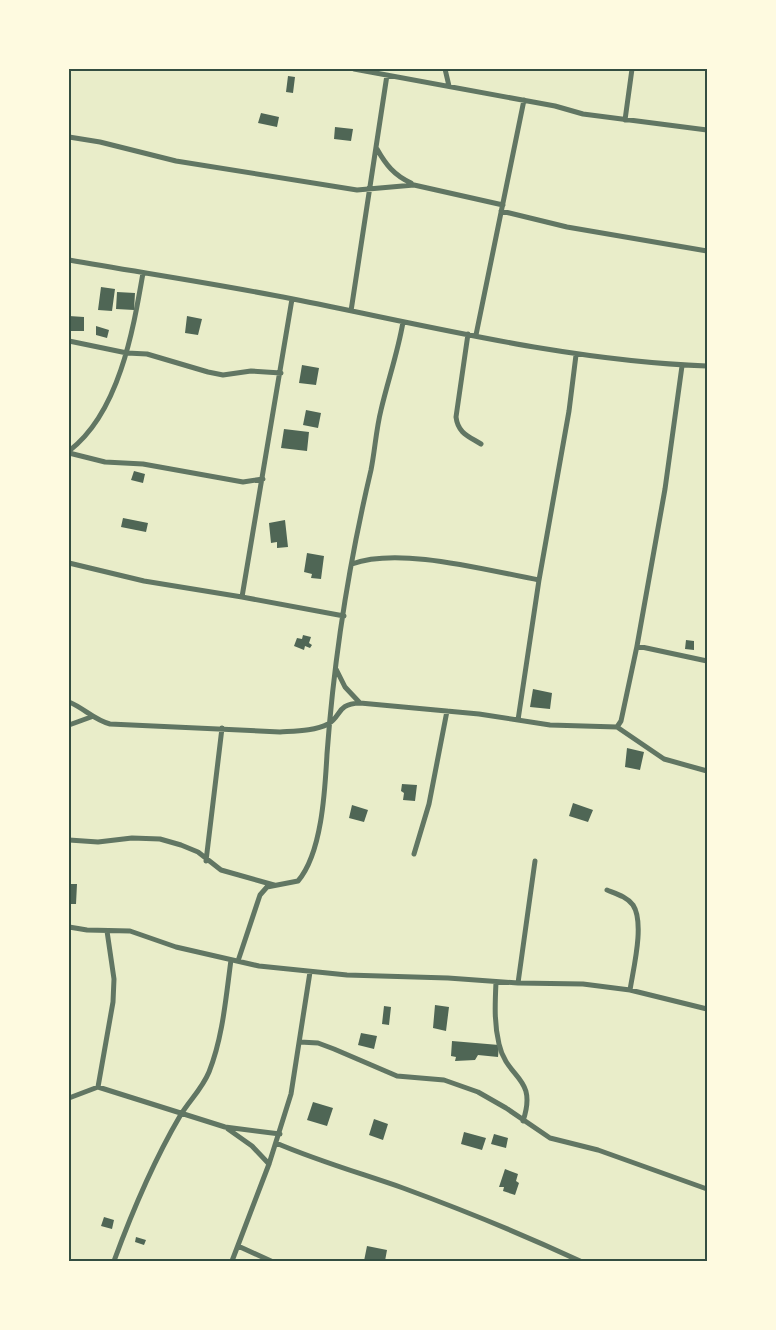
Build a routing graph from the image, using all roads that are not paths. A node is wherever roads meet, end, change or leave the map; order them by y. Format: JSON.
{"nodes":[{"id":1,"x":354,"y":69,"type":"edge"},
{"id":2,"x":445,"y":69,"type":"edge"},
{"id":3,"x":632,"y":69,"type":"edge"},
{"id":4,"x":387,"y":75,"type":"junction"},
{"id":5,"x":449,"y":86,"type":"junction"},
{"id":6,"x":524,"y":100,"type":"junction"},
{"id":7,"x":625,"y":120,"type":"junction"},
{"id":8,"x":707,"y":130,"type":"edge"},
{"id":9,"x":69,"y":137,"type":"edge"},
{"id":10,"x":377,"y":149,"type":"junction"},
{"id":11,"x":414,"y":185,"type":"junction"},
{"id":12,"x":370,"y":190,"type":"junction"},
{"id":13,"x":502,"y":208,"type":"junction"},
{"id":14,"x":707,"y":251,"type":"edge"},
{"id":15,"x":69,"y":260,"type":"edge"},
{"id":16,"x":142,"y":272,"type":"junction"},
{"id":17,"x":292,"y":299,"type":"junction"},
{"id":18,"x":351,"y":311,"type":"junction"},
{"id":19,"x":403,"y":322,"type":"junction"},
{"id":20,"x":468,"y":334,"type":"junction"},
{"id":21,"x":476,"y":335,"type":"junction"},
{"id":22,"x":69,"y":341,"type":"edge"},
{"id":23,"x":127,"y":353,"type":"junction"},
{"id":24,"x":576,"y":355,"type":"junction"},
{"id":25,"x":682,"y":366,"type":"junction"},
{"id":26,"x":707,"y":366,"type":"edge"},
{"id":27,"x":281,"y":373,"type":"junction"},
{"id":28,"x":481,"y":444,"type":"dead end"},
{"id":29,"x":69,"y":452,"type":"edge"},
{"id":30,"x":263,"y":479,"type":"junction"},
{"id":31,"x":69,"y":563,"type":"edge"},
{"id":32,"x":352,"y":564,"type":"junction"},
{"id":33,"x":539,"y":580,"type":"junction"},
{"id":34,"x":242,"y":597,"type":"junction"},
{"id":35,"x":344,"y":616,"type":"junction"},
{"id":36,"x":637,"y":646,"type":"junction"},
{"id":37,"x":707,"y":661,"type":"edge"},
{"id":38,"x":336,"y":669,"type":"junction"},
{"id":39,"x":69,"y":702,"type":"edge"},
{"id":40,"x":360,"y":703,"type":"junction"},
{"id":41,"x":447,"y":711,"type":"junction"},
{"id":42,"x":91,"y":717,"type":"junction"},
{"id":43,"x":518,"y":720,"type":"junction"},
{"id":44,"x":329,"y":724,"type":"junction"},
{"id":45,"x":69,"y":725,"type":"edge"},
{"id":46,"x":617,"y":727,"type":"junction"},
{"id":47,"x":222,"y":728,"type":"junction"},
{"id":48,"x":707,"y":771,"type":"edge"},
{"id":49,"x":69,"y":840,"type":"edge"},
{"id":50,"x":414,"y":854,"type":"dead end"},
{"id":51,"x":206,"y":861,"type":"junction"},
{"id":52,"x":535,"y":861,"type":"dead end"},
{"id":53,"x":274,"y":885,"type":"junction"},
{"id":54,"x":607,"y":890,"type":"dead end"},
{"id":55,"x":69,"y":927,"type":"edge"},
{"id":56,"x":107,"y":930,"type":"junction"},
{"id":57,"x":231,"y":960,"type":"junction"},
{"id":58,"x":238,"y":961,"type":"junction"},
{"id":59,"x":310,"y":972,"type":"junction"},
{"id":60,"x":496,"y":982,"type":"junction"},
{"id":61,"x":518,"y":983,"type":"junction"},
{"id":62,"x":630,"y":990,"type":"junction"},
{"id":63,"x":707,"y":1009,"type":"edge"},
{"id":64,"x":300,"y":1042,"type":"junction"},
{"id":65,"x":98,"y":1087,"type":"junction"},
{"id":66,"x":69,"y":1098,"type":"edge"},
{"id":67,"x":181,"y":1114,"type":"junction"},
{"id":68,"x":523,"y":1121,"type":"junction"},
{"id":69,"x":225,"y":1127,"type":"junction"},
{"id":70,"x":280,"y":1134,"type":"junction"},
{"id":71,"x":276,"y":1143,"type":"junction"},
{"id":72,"x":269,"y":1164,"type":"junction"},
{"id":73,"x":707,"y":1189,"type":"edge"},
{"id":74,"x":238,"y":1246,"type":"junction"},
{"id":75,"x":114,"y":1261,"type":"edge"},
{"id":76,"x":232,"y":1261,"type":"edge"},
{"id":77,"x":271,"y":1261,"type":"edge"},
{"id":78,"x":580,"y":1261,"type":"edge"}],
"edges":[{"from":1,"to":4,"type":"street"},
{"from":2,"to":5,"type":"street"},
{"from":3,"to":7,"type":"street"},
{"from":4,"to":5,"type":"street"},
{"from":4,"to":10,"type":"street"},
{"from":5,"to":6,"type":"street"},
{"from":6,"to":7,"type":"street"},
{"from":6,"to":13,"type":"street"},
{"from":7,"to":8,"type":"street"},
{"from":9,"to":12,"type":"street"},
{"from":10,"to":11,"type":"street"},
{"from":10,"to":12,"type":"street"},
{"from":11,"to":12,"type":"street"},
{"from":11,"to":13,"type":"street"},
{"from":12,"to":18,"type":"street"},
{"from":13,"to":14,"type":"street"},
{"from":13,"to":21,"type":"street"},
{"from":15,"to":16,"type":"street"},
{"from":16,"to":17,"type":"street"},
{"from":16,"to":23,"type":"street"},
{"from":17,"to":18,"type":"street"},
{"from":17,"to":27,"type":"street"},
{"from":18,"to":19,"type":"street"},
{"from":19,"to":20,"type":"street"},
{"from":19,"to":32,"type":"street"},
{"from":20,"to":21,"type":"street"},
{"from":20,"to":28,"type":"street"},
{"from":21,"to":24,"type":"street"},
{"from":22,"to":23,"type":"street"},
{"from":23,"to":27,"type":"street"},
{"from":23,"to":29,"type":"street"},
{"from":24,"to":25,"type":"street"},
{"from":24,"to":33,"type":"street"},
{"from":25,"to":26,"type":"street"},
{"from":25,"to":36,"type":"street"},
{"from":27,"to":30,"type":"street"},
{"from":29,"to":30,"type":"street"},
{"from":30,"to":34,"type":"street"},
{"from":31,"to":34,"type":"street"},
{"from":32,"to":33,"type":"street"},
{"from":32,"to":35,"type":"street"},
{"from":33,"to":43,"type":"street"},
{"from":34,"to":35,"type":"street"},
{"from":35,"to":38,"type":"street"},
{"from":36,"to":37,"type":"street"},
{"from":36,"to":46,"type":"street"},
{"from":38,"to":40,"type":"street"},
{"from":38,"to":44,"type":"street"},
{"from":39,"to":42,"type":"street"},
{"from":40,"to":41,"type":"street"},
{"from":40,"to":44,"type":"street"},
{"from":41,"to":43,"type":"street"},
{"from":41,"to":50,"type":"street"},
{"from":42,"to":45,"type":"street"},
{"from":42,"to":47,"type":"street"},
{"from":43,"to":46,"type":"street"},
{"from":44,"to":47,"type":"street"},
{"from":44,"to":53,"type":"street"},
{"from":46,"to":48,"type":"street"},
{"from":47,"to":51,"type":"street"},
{"from":49,"to":51,"type":"street"},
{"from":51,"to":53,"type":"street"},
{"from":52,"to":61,"type":"street"},
{"from":53,"to":58,"type":"street"},
{"from":54,"to":62,"type":"street"},
{"from":55,"to":56,"type":"street"},
{"from":56,"to":57,"type":"street"},
{"from":56,"to":65,"type":"street"},
{"from":57,"to":58,"type":"street"},
{"from":57,"to":67,"type":"street"},
{"from":58,"to":59,"type":"street"},
{"from":59,"to":60,"type":"street"},
{"from":59,"to":64,"type":"street"},
{"from":60,"to":61,"type":"street"},
{"from":60,"to":68,"type":"street"},
{"from":61,"to":62,"type":"street"},
{"from":62,"to":63,"type":"street"},
{"from":64,"to":68,"type":"street"},
{"from":64,"to":70,"type":"street"},
{"from":65,"to":66,"type":"street"},
{"from":65,"to":67,"type":"street"},
{"from":67,"to":69,"type":"street"},
{"from":67,"to":75,"type":"street"},
{"from":68,"to":73,"type":"street"},
{"from":69,"to":70,"type":"street"},
{"from":69,"to":72,"type":"street"},
{"from":70,"to":71,"type":"street"},
{"from":71,"to":72,"type":"street"},
{"from":71,"to":78,"type":"street"},
{"from":72,"to":74,"type":"street"},
{"from":74,"to":76,"type":"street"},
{"from":74,"to":77,"type":"street"}]}
